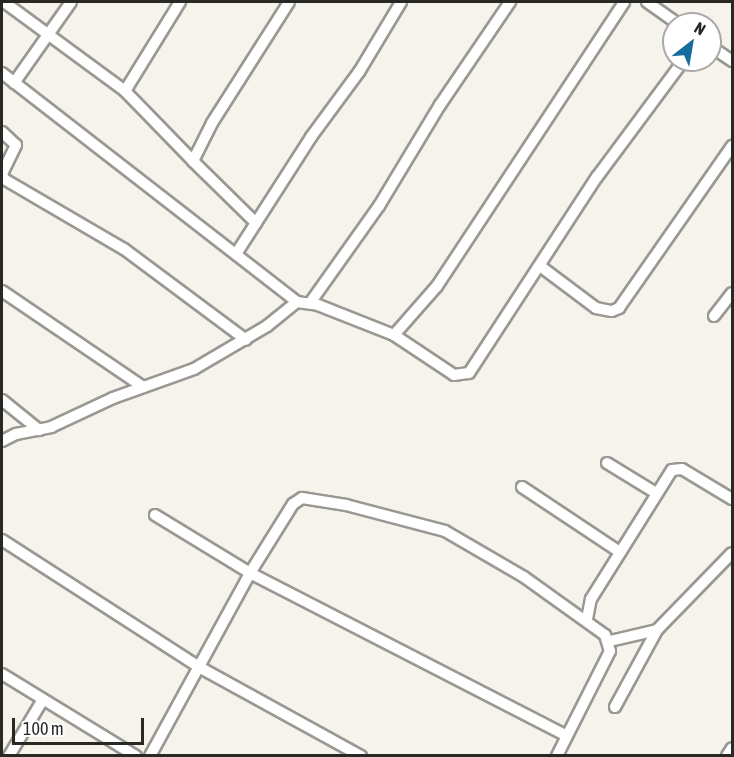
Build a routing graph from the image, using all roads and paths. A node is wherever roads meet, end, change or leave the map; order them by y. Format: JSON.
{"nodes":[{"id":1,"x":4,"y":2,"type":"edge"},
{"id":2,"x":71,"y":2,"type":"edge"},
{"id":3,"x":289,"y":2,"type":"edge"},
{"id":4,"x":401,"y":2,"type":"edge"},
{"id":5,"x":510,"y":2,"type":"edge"},
{"id":6,"x":624,"y":2,"type":"edge"},
{"id":7,"x":647,"y":2,"type":"edge"},
{"id":8,"x":177,"y":3,"type":"edge"},
{"id":9,"x":661,"y":6,"type":"edge"},
{"id":10,"x":48,"y":34,"type":"junction"},
{"id":11,"x":675,"y":72,"type":"edge"},
{"id":12,"x":2,"y":74,"type":"edge"},
{"id":13,"x":14,"y":83,"type":"junction"},
{"id":14,"x":125,"y":91,"type":"junction"},
{"id":15,"x":2,"y":132,"type":"edge"},
{"id":16,"x":732,"y":146,"type":"edge"},
{"id":17,"x":193,"y":161,"type":"junction"},
{"id":18,"x":256,"y":223,"type":"junction"},
{"id":19,"x":236,"y":254,"type":"junction"},
{"id":20,"x":540,"y":266,"type":"junction"},
{"id":21,"x":2,"y":291,"type":"edge"},
{"id":22,"x":732,"y":293,"type":"edge"},
{"id":23,"x":297,"y":302,"type":"junction"},
{"id":24,"x":309,"y":303,"type":"junction"},
{"id":25,"x":714,"y":316,"type":"dead end"},
{"id":26,"x":394,"y":335,"type":"junction"},
{"id":27,"x":246,"y":340,"type":"junction"},
{"id":28,"x":142,"y":387,"type":"junction"},
{"id":29,"x":2,"y":400,"type":"edge"},
{"id":30,"x":39,"y":430,"type":"junction"},
{"id":31,"x":2,"y":441,"type":"edge"},
{"id":32,"x":608,"y":463,"type":"dead end"},
{"id":33,"x":522,"y":487,"type":"dead end"},
{"id":34,"x":656,"y":493,"type":"junction"},
{"id":35,"x":732,"y":499,"type":"edge"},
{"id":36,"x":155,"y":515,"type":"dead end"},
{"id":37,"x":2,"y":540,"type":"edge"},
{"id":38,"x":620,"y":552,"type":"junction"},
{"id":39,"x":732,"y":553,"type":"edge"},
{"id":40,"x":250,"y":573,"type":"junction"},
{"id":41,"x":587,"y":619,"type":"junction"},
{"id":42,"x":657,"y":630,"type":"junction"},
{"id":43,"x":610,"y":641,"type":"junction"},
{"id":44,"x":199,"y":667,"type":"junction"},
{"id":45,"x":2,"y":674,"type":"edge"},
{"id":46,"x":42,"y":701,"type":"junction"},
{"id":47,"x":615,"y":707,"type":"dead end"},
{"id":48,"x":567,"y":736,"type":"junction"},
{"id":49,"x":732,"y":748,"type":"edge"},
{"id":50,"x":9,"y":756,"type":"edge"},
{"id":51,"x":136,"y":756,"type":"edge"},
{"id":52,"x":150,"y":756,"type":"edge"},
{"id":53,"x":361,"y":756,"type":"edge"},
{"id":54,"x":557,"y":756,"type":"edge"},
{"id":55,"x":727,"y":756,"type":"edge"}],
"edges":[{"from":1,"to":10,"type":"street"},
{"from":2,"to":10,"type":"street"},
{"from":3,"to":17,"type":"street"},
{"from":4,"to":18,"type":"street"},
{"from":5,"to":24,"type":"street"},
{"from":6,"to":26,"type":"street"},
{"from":7,"to":9,"type":"street"},
{"from":8,"to":14,"type":"street"},
{"from":10,"to":13,"type":"street"},
{"from":10,"to":14,"type":"street"},
{"from":11,"to":20,"type":"street"},
{"from":12,"to":13,"type":"street"},
{"from":13,"to":19,"type":"street"},
{"from":14,"to":17,"type":"street"},
{"from":15,"to":27,"type":"street"},
{"from":16,"to":20,"type":"street"},
{"from":17,"to":18,"type":"street"},
{"from":18,"to":19,"type":"street"},
{"from":19,"to":23,"type":"street"},
{"from":20,"to":26,"type":"street"},
{"from":21,"to":28,"type":"street"},
{"from":22,"to":25,"type":"street"},
{"from":23,"to":24,"type":"street"},
{"from":23,"to":27,"type":"street"},
{"from":24,"to":26,"type":"street"},
{"from":27,"to":28,"type":"street"},
{"from":28,"to":30,"type":"street"},
{"from":29,"to":30,"type":"street"},
{"from":30,"to":31,"type":"street"},
{"from":32,"to":34,"type":"street"},
{"from":33,"to":38,"type":"street"},
{"from":34,"to":35,"type":"street"},
{"from":34,"to":38,"type":"street"},
{"from":36,"to":40,"type":"street"},
{"from":37,"to":44,"type":"street"},
{"from":38,"to":41,"type":"street"},
{"from":39,"to":42,"type":"street"},
{"from":40,"to":41,"type":"street"},
{"from":40,"to":44,"type":"street"},
{"from":40,"to":48,"type":"street"},
{"from":41,"to":43,"type":"street"},
{"from":42,"to":43,"type":"street"},
{"from":42,"to":47,"type":"street"},
{"from":43,"to":48,"type":"street"},
{"from":44,"to":52,"type":"street"},
{"from":44,"to":53,"type":"street"},
{"from":45,"to":46,"type":"street"},
{"from":46,"to":50,"type":"street"},
{"from":46,"to":51,"type":"street"},
{"from":48,"to":54,"type":"street"},
{"from":49,"to":55,"type":"street"}]}
